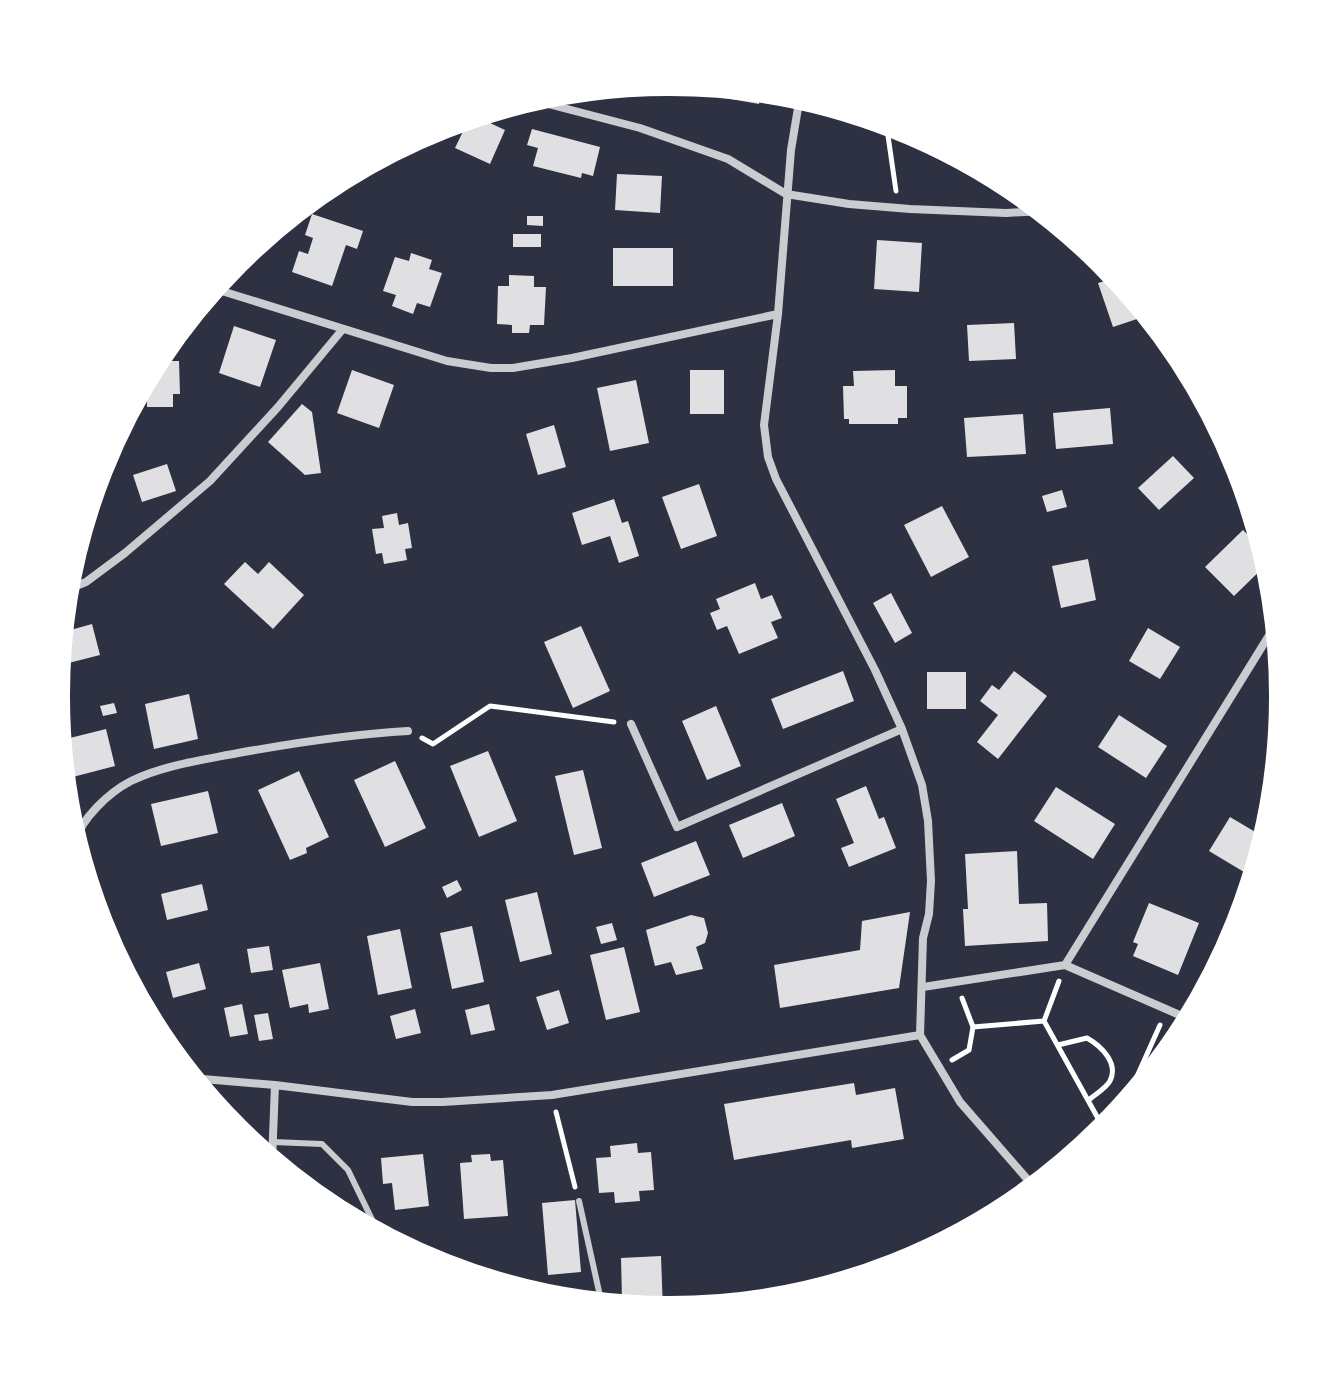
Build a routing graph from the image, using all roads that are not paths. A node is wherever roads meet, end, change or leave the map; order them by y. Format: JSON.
{"nodes":[{"id":1,"x":554,"y":106,"type":"edge"},
{"id":2,"x":798,"y":109,"type":"edge"},
{"id":3,"x":786,"y":194,"type":"junction"},
{"id":4,"x":1026,"y":212,"type":"edge"},
{"id":5,"x":224,"y":292,"type":"edge"},
{"id":6,"x":778,"y":314,"type":"junction"},
{"id":7,"x":342,"y":330,"type":"junction"},
{"id":8,"x":79,"y":585,"type":"edge"},
{"id":9,"x":1268,"y":637,"type":"edge"},
{"id":10,"x":631,"y":724,"type":"road end"},
{"id":11,"x":902,"y":729,"type":"junction"},
{"id":12,"x":408,"y":731,"type":"road end"},
{"id":13,"x":82,"y":825,"type":"edge"},
{"id":14,"x":1065,"y":965,"type":"junction"},
{"id":15,"x":923,"y":987,"type":"junction"},
{"id":16,"x":1179,"y":1015,"type":"edge"},
{"id":17,"x":920,"y":1035,"type":"junction"},
{"id":18,"x":206,"y":1079,"type":"edge"},
{"id":19,"x":275,"y":1085,"type":"junction"},
{"id":20,"x":273,"y":1142,"type":"junction"},
{"id":21,"x":273,"y":1148,"type":"edge"},
{"id":22,"x":1027,"y":1179,"type":"edge"},
{"id":23,"x":579,"y":1201,"type":"road end"},
{"id":24,"x":371,"y":1218,"type":"edge"},
{"id":25,"x":599,"y":1293,"type":"edge"}],
"edges":[{"from":1,"to":3,"type":"street"},
{"from":2,"to":3,"type":"street"},
{"from":3,"to":4,"type":"street"},
{"from":3,"to":6,"type":"street"},
{"from":5,"to":7,"type":"street"},
{"from":6,"to":7,"type":"street"},
{"from":6,"to":11,"type":"street"},
{"from":7,"to":8,"type":"street"},
{"from":9,"to":14,"type":"street"},
{"from":10,"to":11,"type":"street"},
{"from":11,"to":15,"type":"street"},
{"from":12,"to":13,"type":"street"},
{"from":14,"to":15,"type":"street"},
{"from":14,"to":16,"type":"street"},
{"from":15,"to":17,"type":"street"},
{"from":17,"to":19,"type":"street"},
{"from":17,"to":22,"type":"street"},
{"from":18,"to":19,"type":"street"},
{"from":19,"to":20,"type":"street"},
{"from":20,"to":21,"type":"street"},
{"from":20,"to":24,"type":"lane"},
{"from":23,"to":25,"type":"lane"}]}
